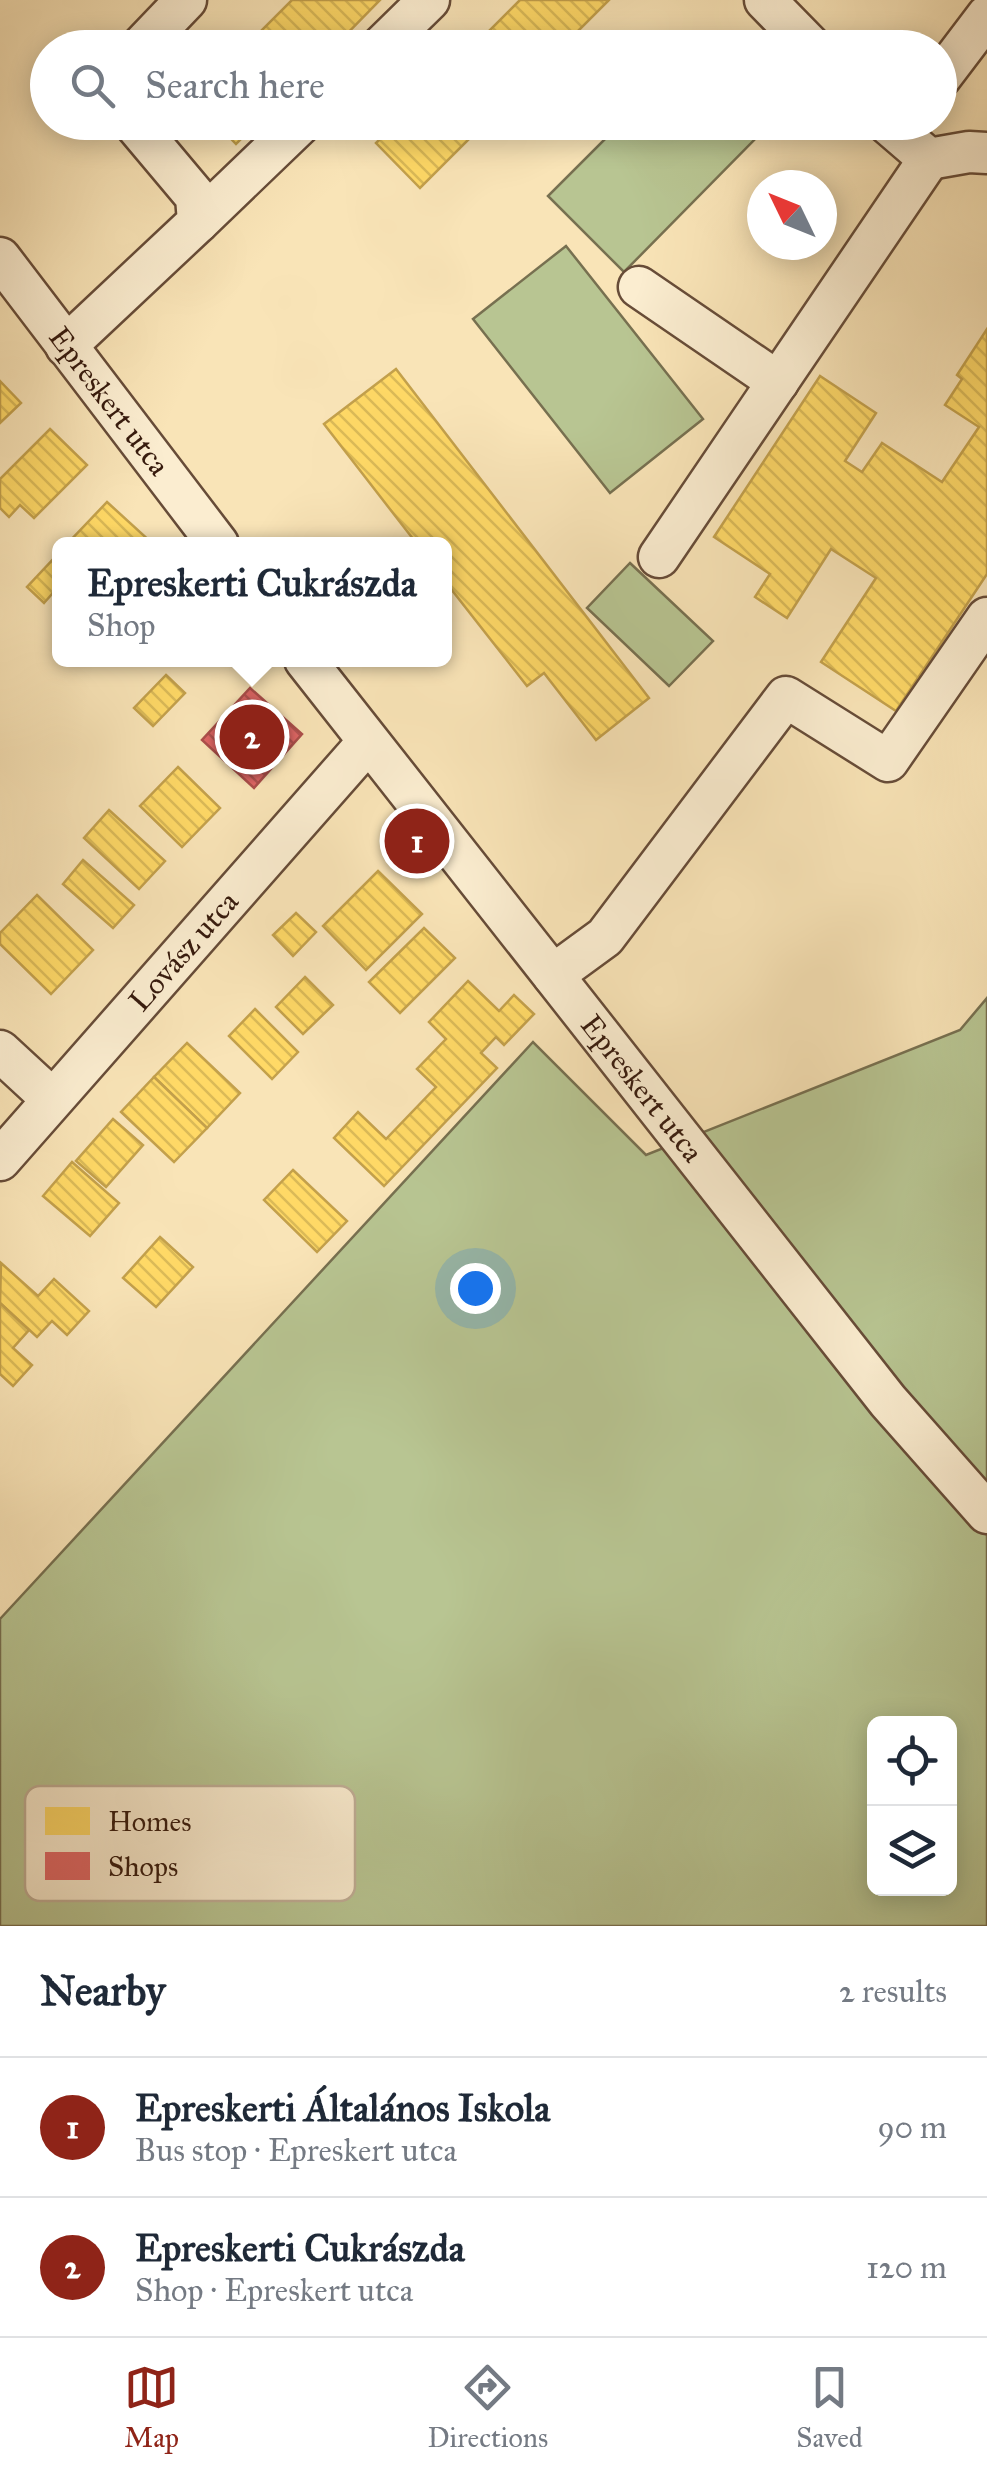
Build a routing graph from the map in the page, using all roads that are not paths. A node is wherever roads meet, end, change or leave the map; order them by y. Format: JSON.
{"nodes":[{"id":1,"x":186,"y":0,"type":"edge"},
{"id":2,"x":430,"y":0,"type":"edge"},
{"id":3,"x":765,"y":0,"type":"edge"},
{"id":4,"x":987,"y":16,"type":"edge"},
{"id":5,"x":157,"y":30,"type":"edge"},
{"id":6,"x":399,"y":30,"type":"edge"},
{"id":7,"x":794,"y":30,"type":"edge"},
{"id":8,"x":957,"y":56,"type":"edge"},
{"id":9,"x":148,"y":140,"type":"edge"},
{"id":10,"x":283,"y":140,"type":"edge"},
{"id":11,"x":910,"y":140,"type":"edge"},
{"id":12,"x":987,"y":153,"type":"edge"},
{"id":13,"x":929,"y":160,"type":"junction"},
{"id":14,"x":198,"y":222,"type":"junction"},
{"id":15,"x":0,"y":258,"type":"edge"},
{"id":16,"x":638,"y":287,"type":"dead end"},
{"id":17,"x":66,"y":346,"type":"junction"},
{"id":18,"x":778,"y":382,"type":"junction"},
{"id":19,"x":213,"y":537,"type":"edge"},
{"id":20,"x":659,"y":557,"type":"dead end"},
{"id":21,"x":987,"y":618,"type":"edge"},
{"id":22,"x":310,"y":667,"type":"edge"},
{"id":23,"x":368,"y":742,"type":"junction"},
{"id":24,"x":553,"y":975,"type":"junction"},
{"id":25,"x":0,"y":1052,"type":"edge"},
{"id":26,"x":52,"y":1099,"type":"junction"},
{"id":27,"x":0,"y":1160,"type":"edge"},
{"id":28,"x":987,"y":1513,"type":"edge"}],
"edges":[{"from":1,"to":5,"type":"street"},
{"from":2,"to":6,"type":"street"},
{"from":3,"to":7,"type":"street"},
{"from":4,"to":8,"type":"street"},
{"from":9,"to":14,"type":"street"},
{"from":10,"to":14,"type":"street"},
{"from":11,"to":13,"type":"street"},
{"from":12,"to":13,"type":"street"},
{"from":13,"to":18,"type":"street"},
{"from":14,"to":17,"type":"street"},
{"from":15,"to":17,"type":"street","name":"Epreskert utca"},
{"from":16,"to":18,"type":"street"},
{"from":17,"to":19,"type":"street","name":"Epreskert utca"},
{"from":18,"to":20,"type":"street"},
{"from":21,"to":24,"type":"street"},
{"from":22,"to":23,"type":"street","name":"Epreskert utca"},
{"from":23,"to":24,"type":"street","name":"Epreskert utca"},
{"from":23,"to":26,"type":"street","name":"Lovász utca"},
{"from":24,"to":28,"type":"street","name":"Epreskert utca"},
{"from":25,"to":26,"type":"street"},
{"from":26,"to":27,"type":"street","name":"Lovász utca"}]}
